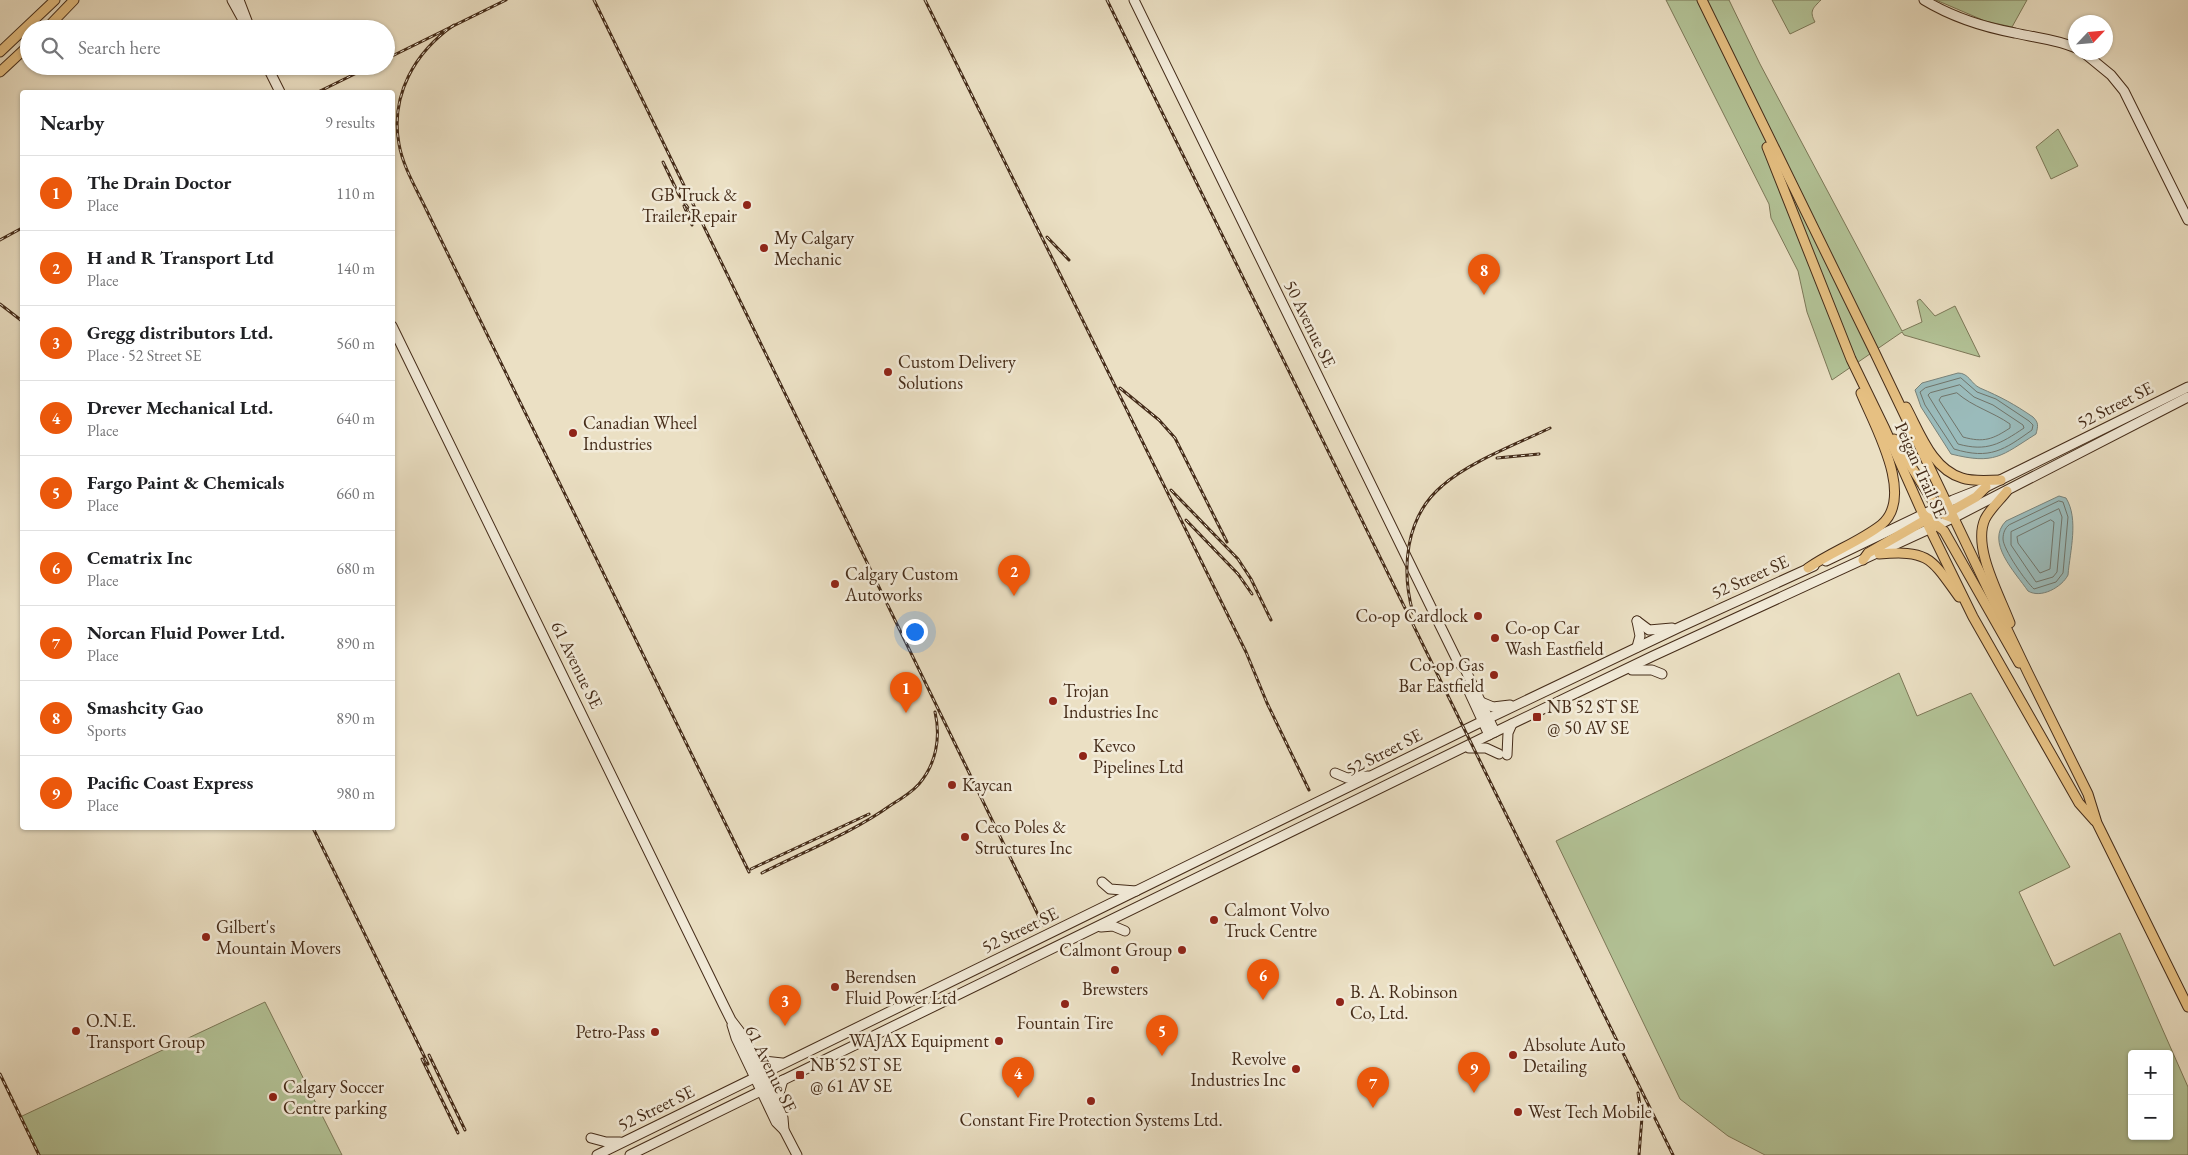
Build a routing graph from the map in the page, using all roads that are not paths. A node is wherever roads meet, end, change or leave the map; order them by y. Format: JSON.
{"nodes":[{"id":1,"x":55,"y":0,"type":"edge"},
{"id":2,"x":74,"y":0,"type":"edge"},
{"id":3,"x":232,"y":0,"type":"edge"},
{"id":4,"x":239,"y":0,"type":"edge"},
{"id":5,"x":1134,"y":0,"type":"edge"},
{"id":6,"x":1702,"y":0,"type":"edge"},
{"id":7,"x":1924,"y":0,"type":"edge"},
{"id":8,"x":34,"y":20,"type":"edge"},
{"id":9,"x":55,"y":20,"type":"edge"},
{"id":10,"x":244,"y":20,"type":"edge"},
{"id":11,"x":246,"y":20,"type":"edge"},
{"id":12,"x":20,"y":33,"type":"edge"},
{"id":13,"x":2068,"y":45,"type":"edge"},
{"id":14,"x":0,"y":52,"type":"edge"},
{"id":15,"x":20,"y":53,"type":"edge"},
{"id":16,"x":2092,"y":60,"type":"edge"},
{"id":17,"x":0,"y":72,"type":"edge"},
{"id":18,"x":272,"y":75,"type":"edge"},
{"id":19,"x":279,"y":90,"type":"edge"},
{"id":20,"x":1755,"y":110,"type":"junction"},
{"id":21,"x":2188,"y":220,"type":"edge"},
{"id":22,"x":395,"y":332,"type":"edge"},
{"id":23,"x":1874,"y":351,"type":"junction"},
{"id":24,"x":1851,"y":359,"type":"junction"},
{"id":25,"x":2188,"y":387,"type":"edge"},
{"id":26,"x":2188,"y":397,"type":"edge"},
{"id":27,"x":1885,"y":429,"type":"junction"},
{"id":28,"x":2001,"y":480,"type":"junction"},
{"id":29,"x":2007,"y":491,"type":"junction"},
{"id":30,"x":1945,"y":511,"type":"junction"},
{"id":31,"x":1930,"y":521,"type":"junction"},
{"id":32,"x":1879,"y":554,"type":"junction"},
{"id":33,"x":1863,"y":560,"type":"junction"},
{"id":34,"x":1808,"y":568,"type":"junction"},
{"id":35,"x":1973,"y":617,"type":"junction"},
{"id":36,"x":1680,"y":627,"type":"junction"},
{"id":37,"x":1638,"y":647,"type":"junction"},
{"id":38,"x":2019,"y":652,"type":"junction"},
{"id":39,"x":1458,"y":662,"type":"junction"},
{"id":40,"x":1622,"y":671,"type":"junction"},
{"id":41,"x":2028,"y":673,"type":"junction"},
{"id":42,"x":1662,"y":674,"type":"dead end"},
{"id":43,"x":1481,"y":702,"type":"junction"},
{"id":44,"x":1518,"y":705,"type":"junction"},
{"id":45,"x":1486,"y":720,"type":"junction"},
{"id":46,"x":1512,"y":724,"type":"junction"},
{"id":47,"x":1492,"y":734,"type":"junction"},
{"id":48,"x":1463,"y":748,"type":"junction"},
{"id":49,"x":1335,"y":773,"type":"dead end"},
{"id":50,"x":1373,"y":776,"type":"junction"},
{"id":51,"x":2097,"y":823,"type":"junction"},
{"id":52,"x":1102,"y":882,"type":"dead end"},
{"id":53,"x":1139,"y":891,"type":"junction"},
{"id":54,"x":1098,"y":927,"type":"junction"},
{"id":55,"x":1125,"y":931,"type":"dead end"},
{"id":56,"x":2188,"y":1007,"type":"edge"},
{"id":57,"x":731,"y":1020,"type":"junction"},
{"id":58,"x":755,"y":1060,"type":"junction"},
{"id":59,"x":785,"y":1063,"type":"junction"},
{"id":60,"x":758,"y":1076,"type":"junction"},
{"id":61,"x":783,"y":1080,"type":"junction"},
{"id":62,"x":765,"y":1089,"type":"junction"},
{"id":63,"x":737,"y":1103,"type":"junction"},
{"id":64,"x":772,"y":1105,"type":"junction"},
{"id":65,"x":591,"y":1138,"type":"dead end"},
{"id":66,"x":622,"y":1142,"type":"junction"},
{"id":67,"x":598,"y":1155,"type":"edge"},
{"id":68,"x":630,"y":1155,"type":"edge"},
{"id":69,"x":797,"y":1155,"type":"edge"}],
"edges":[{"from":1,"to":8,"type":"main road"},
{"from":2,"to":9,"type":"main road"},
{"from":3,"to":10,"type":"main road"},
{"from":4,"to":11,"type":"main road"},
{"from":5,"to":39,"type":"main road","name":"50 Avenue SE"},
{"from":6,"to":20,"type":"main road","name":"Peigan Trail SE"},
{"from":7,"to":13,"type":"main road"},
{"from":12,"to":14,"type":"main road"},
{"from":15,"to":17,"type":"main road"},
{"from":16,"to":21,"type":"main road"},
{"from":18,"to":19,"type":"main road"},
{"from":20,"to":23,"type":"main road","name":"Peigan Trail SE"},
{"from":20,"to":24,"type":"main road","name":"Peigan Trail SE"},
{"from":22,"to":57,"type":"main road","name":"61 Avenue SE"},
{"from":23,"to":28,"type":"main road"},
{"from":23,"to":30,"type":"main road","name":"Peigan Trail SE"},
{"from":24,"to":27,"type":"main road","name":"Peigan Trail SE"},
{"from":24,"to":34,"type":"main road"},
{"from":25,"to":28,"type":"main road","name":"52 Street SE"},
{"from":26,"to":29,"type":"main road","name":"52 Street SE"},
{"from":27,"to":30,"type":"main road"},
{"from":27,"to":31,"type":"main road","name":"Peigan Trail SE"},
{"from":28,"to":30,"type":"main road","name":"52 Street SE"},
{"from":29,"to":30,"type":"main road","name":"52 Street SE"},
{"from":29,"to":38,"type":"main road"},
{"from":30,"to":31,"type":"main road","name":"52 Street SE"},
{"from":30,"to":31,"type":"main road"},
{"from":30,"to":38,"type":"main road","name":"Peigan Trail SE"},
{"from":31,"to":32,"type":"main road","name":"52 Street SE"},
{"from":31,"to":33,"type":"main road"},
{"from":31,"to":34,"type":"main road","name":"52 Street SE"},
{"from":31,"to":35,"type":"main road","name":"Peigan Trail SE"},
{"from":31,"to":41,"type":"main road"},
{"from":32,"to":33,"type":"main road","name":"52 Street SE"},
{"from":32,"to":35,"type":"main road"},
{"from":33,"to":40,"type":"main road","name":"52 Street SE"},
{"from":34,"to":36,"type":"main road","name":"52 Street SE"},
{"from":35,"to":51,"type":"main road","name":"Peigan Trail SE"},
{"from":36,"to":37,"type":"main road","name":"52 Street SE"},
{"from":36,"to":37,"type":"main road"},
{"from":37,"to":44,"type":"main road","name":"52 Street SE"},
{"from":38,"to":41,"type":"main road","name":"Peigan Trail SE"},
{"from":39,"to":43,"type":"main road","name":"50 Avenue SE"},
{"from":39,"to":45,"type":"main road","name":"50 Avenue SE"},
{"from":40,"to":42,"type":"main road"},
{"from":40,"to":46,"type":"main road","name":"52 Street SE"},
{"from":41,"to":51,"type":"main road","name":"Peigan Trail SE"},
{"from":43,"to":44,"type":"main road"},
{"from":43,"to":45,"type":"main road","name":"50 Avenue SE"},
{"from":44,"to":45,"type":"main road","name":"52 Street SE"},
{"from":45,"to":47,"type":"main road","name":"50 Avenue SE"},
{"from":45,"to":50,"type":"main road","name":"52 Street SE"},
{"from":46,"to":47,"type":"main road","name":"52 Street SE"},
{"from":46,"to":48,"type":"main road"},
{"from":47,"to":48,"type":"main road","name":"52 Street SE"},
{"from":48,"to":54,"type":"main road","name":"52 Street SE"},
{"from":49,"to":50,"type":"main road"},
{"from":50,"to":53,"type":"main road","name":"52 Street SE"},
{"from":51,"to":56,"type":"main road","name":"Peigan Trail SE"},
{"from":52,"to":53,"type":"main road"},
{"from":53,"to":59,"type":"main road","name":"52 Street SE"},
{"from":54,"to":55,"type":"main road"},
{"from":54,"to":61,"type":"main road","name":"52 Street SE"},
{"from":57,"to":58,"type":"main road","name":"61 Avenue SE"},
{"from":57,"to":60,"type":"main road","name":"61 Avenue SE"},
{"from":58,"to":59,"type":"main road"},
{"from":58,"to":60,"type":"main road","name":"61 Avenue SE"},
{"from":59,"to":60,"type":"main road","name":"52 Street SE"},
{"from":60,"to":62,"type":"main road","name":"61 Avenue SE"},
{"from":60,"to":66,"type":"main road","name":"52 Street SE"},
{"from":61,"to":62,"type":"main road","name":"52 Street SE"},
{"from":61,"to":64,"type":"main road"},
{"from":62,"to":63,"type":"main road","name":"52 Street SE"},
{"from":62,"to":64,"type":"main road","name":"61 Avenue SE"},
{"from":63,"to":64,"type":"main road"},
{"from":63,"to":68,"type":"main road","name":"52 Street SE"},
{"from":64,"to":69,"type":"main road","name":"61 Avenue SE"},
{"from":65,"to":66,"type":"main road"},
{"from":66,"to":67,"type":"main road","name":"52 Street SE"}]}
